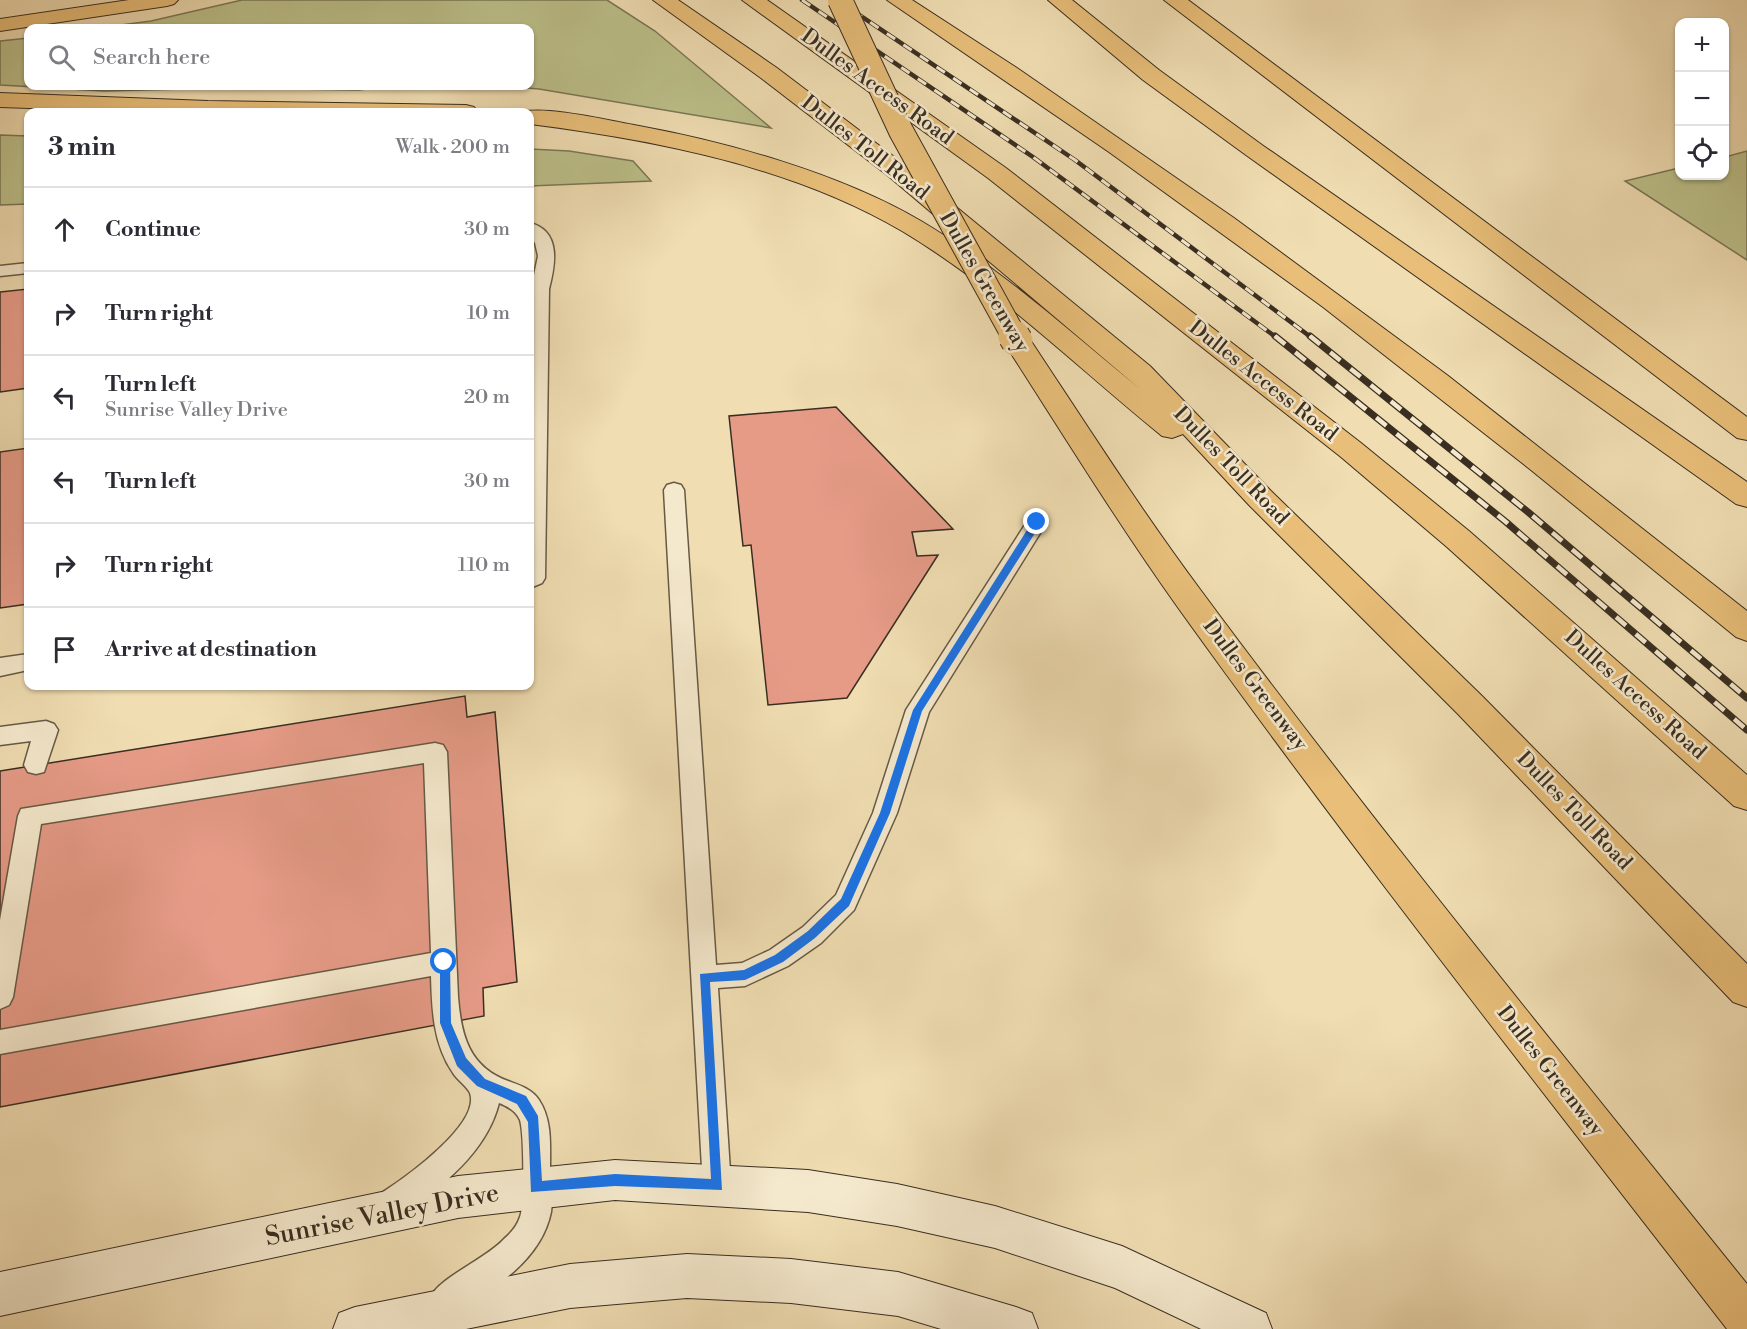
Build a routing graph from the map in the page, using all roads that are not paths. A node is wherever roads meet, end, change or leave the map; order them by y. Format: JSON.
{"nodes":[{"id":1,"x":167,"y":0,"type":"edge"},
{"id":2,"x":664,"y":0,"type":"edge"},
{"id":3,"x":753,"y":0,"type":"edge"},
{"id":4,"x":840,"y":0,"type":"edge"},
{"id":5,"x":898,"y":0,"type":"edge"},
{"id":6,"x":1059,"y":0,"type":"edge"},
{"id":7,"x":1175,"y":0,"type":"edge"},
{"id":8,"x":0,"y":25,"type":"edge"},
{"id":9,"x":0,"y":100,"type":"edge"},
{"id":10,"x":226,"y":108,"type":"edge"},
{"id":11,"x":534,"y":118,"type":"edge"},
{"id":12,"x":534,"y":231,"type":"edge"},
{"id":13,"x":24,"y":268,"type":"edge"},
{"id":14,"x":0,"y":271,"type":"edge"},
{"id":15,"x":1747,"y":431,"type":"edge"},
{"id":16,"x":674,"y":490,"type":"dead end"},
{"id":17,"x":1747,"y":497,"type":"edge"},
{"id":18,"x":1260,"y":498,"type":"junction"},
{"id":19,"x":1037,"y":522,"type":"dead end"},
{"id":20,"x":534,"y":578,"type":"edge"},
{"id":21,"x":1747,"y":629,"type":"edge"},
{"id":22,"x":24,"y":663,"type":"edge"},
{"id":23,"x":0,"y":667,"type":"edge"},
{"id":24,"x":0,"y":736,"type":"edge"},
{"id":25,"x":36,"y":765,"type":"dead end"},
{"id":26,"x":1747,"y":796,"type":"edge"},
{"id":27,"x":444,"y":962,"type":"junction"},
{"id":28,"x":704,"y":978,"type":"junction"},
{"id":29,"x":1747,"y":990,"type":"edge"},
{"id":30,"x":0,"y":997,"type":"edge"},
{"id":31,"x":0,"y":1042,"type":"edge"},
{"id":32,"x":477,"y":1078,"type":"junction"},
{"id":33,"x":717,"y":1186,"type":"junction"},
{"id":34,"x":536,"y":1188,"type":"junction"},
{"id":35,"x":365,"y":1216,"type":"junction"},
{"id":36,"x":0,"y":1294,"type":"edge"},
{"id":37,"x":411,"y":1317,"type":"junction"},
{"id":38,"x":1747,"y":1319,"type":"edge"},
{"id":39,"x":355,"y":1329,"type":"edge"},
{"id":40,"x":1016,"y":1329,"type":"edge"},
{"id":41,"x":1250,"y":1329,"type":"edge"}],
"edges":[{"from":1,"to":8,"type":"highway"},
{"from":2,"to":18,"type":"highway","name":"Dulles Toll Road"},
{"from":3,"to":26,"type":"highway","name":"Dulles Access Road"},
{"from":4,"to":38,"type":"highway","name":"Dulles Greenway","bridge":true},
{"from":5,"to":21,"type":"highway"},
{"from":6,"to":17,"type":"highway"},
{"from":7,"to":15,"type":"highway"},
{"from":9,"to":10,"type":"highway"},
{"from":11,"to":18,"type":"highway"},
{"from":12,"to":20,"type":"lane"},
{"from":13,"to":14,"type":"lane"},
{"from":16,"to":28,"type":"lane"},
{"from":18,"to":29,"type":"highway","name":"Dulles Toll Road"},
{"from":19,"to":28,"type":"lane"},
{"from":22,"to":23,"type":"lane"},
{"from":24,"to":25,"type":"lane"},
{"from":27,"to":30,"type":"lane"},
{"from":27,"to":31,"type":"lane"},
{"from":27,"to":32,"type":"lane"},
{"from":28,"to":33,"type":"lane"},
{"from":32,"to":34,"type":"lane"},
{"from":32,"to":35,"type":"lane"},
{"from":33,"to":34,"type":"main road","name":"Sunrise Valley Drive"},
{"from":33,"to":41,"type":"main road","name":"Sunrise Valley Drive"},
{"from":34,"to":35,"type":"main road","name":"Sunrise Valley Drive"},
{"from":34,"to":37,"type":"lane"},
{"from":35,"to":36,"type":"main road","name":"Sunrise Valley Drive"},
{"from":37,"to":39,"type":"main road"},
{"from":37,"to":40,"type":"main road"}]}
